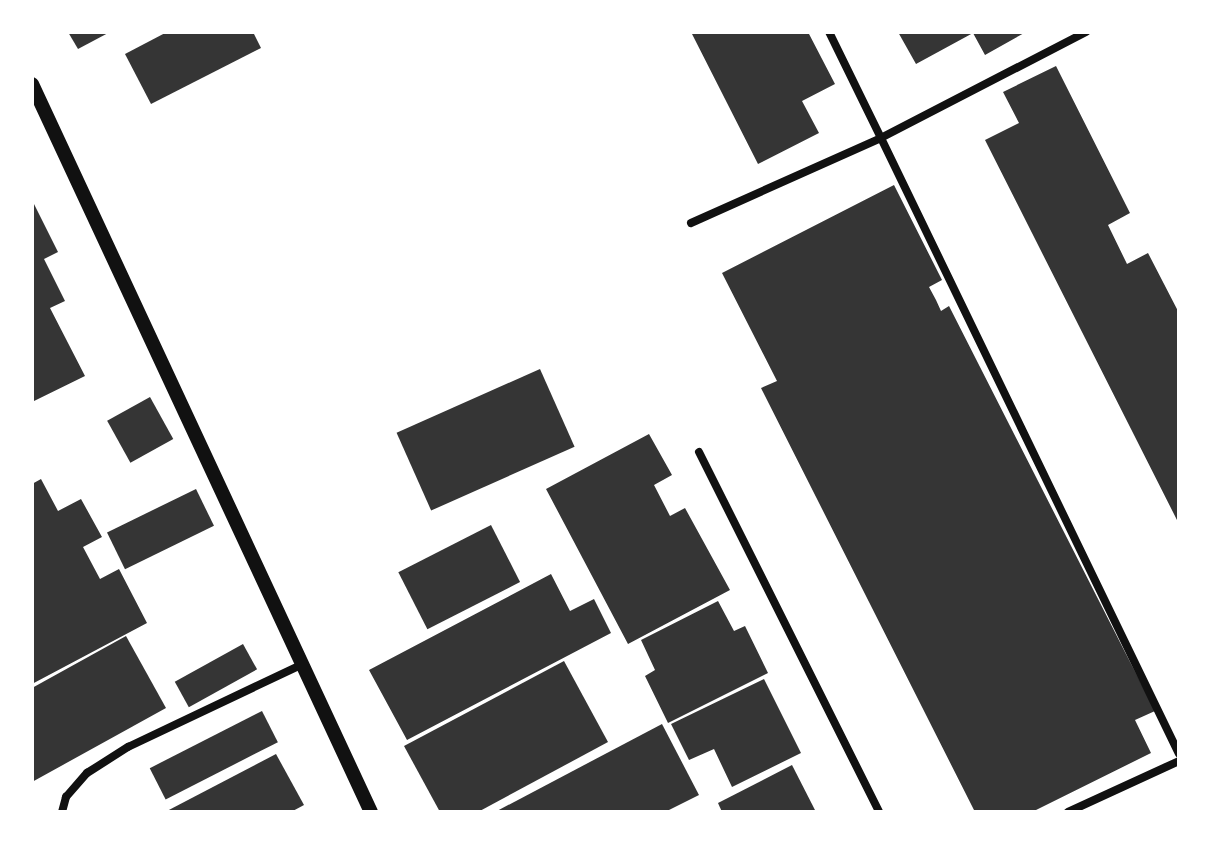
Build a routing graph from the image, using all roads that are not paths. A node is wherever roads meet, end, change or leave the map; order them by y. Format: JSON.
{"nodes":[{"id":1,"x":829,"y":32,"type":"edge"},
{"id":2,"x":1086,"y":32,"type":"edge"},
{"id":3,"x":32,"y":84,"type":"edge"},
{"id":4,"x":881,"y":138,"type":"junction"},
{"id":5,"x":691,"y":223,"type":"dead end"},
{"id":6,"x":699,"y":452,"type":"dead end"},
{"id":7,"x":303,"y":664,"type":"junction"},
{"id":8,"x":1179,"y":754,"type":"edge"},
{"id":9,"x":1179,"y":761,"type":"edge"},
{"id":10,"x":62,"y":812,"type":"edge"},
{"id":11,"x":371,"y":812,"type":"edge"},
{"id":12,"x":879,"y":812,"type":"edge"},
{"id":13,"x":1068,"y":812,"type":"edge"}],
"edges":[{"from":1,"to":4,"type":"street"},
{"from":2,"to":4,"type":"street"},
{"from":3,"to":7,"type":"street"},
{"from":4,"to":5,"type":"street"},
{"from":4,"to":8,"type":"street"},
{"from":6,"to":12,"type":"street"},
{"from":7,"to":10,"type":"street"},
{"from":7,"to":11,"type":"street"},
{"from":9,"to":13,"type":"street"}]}
